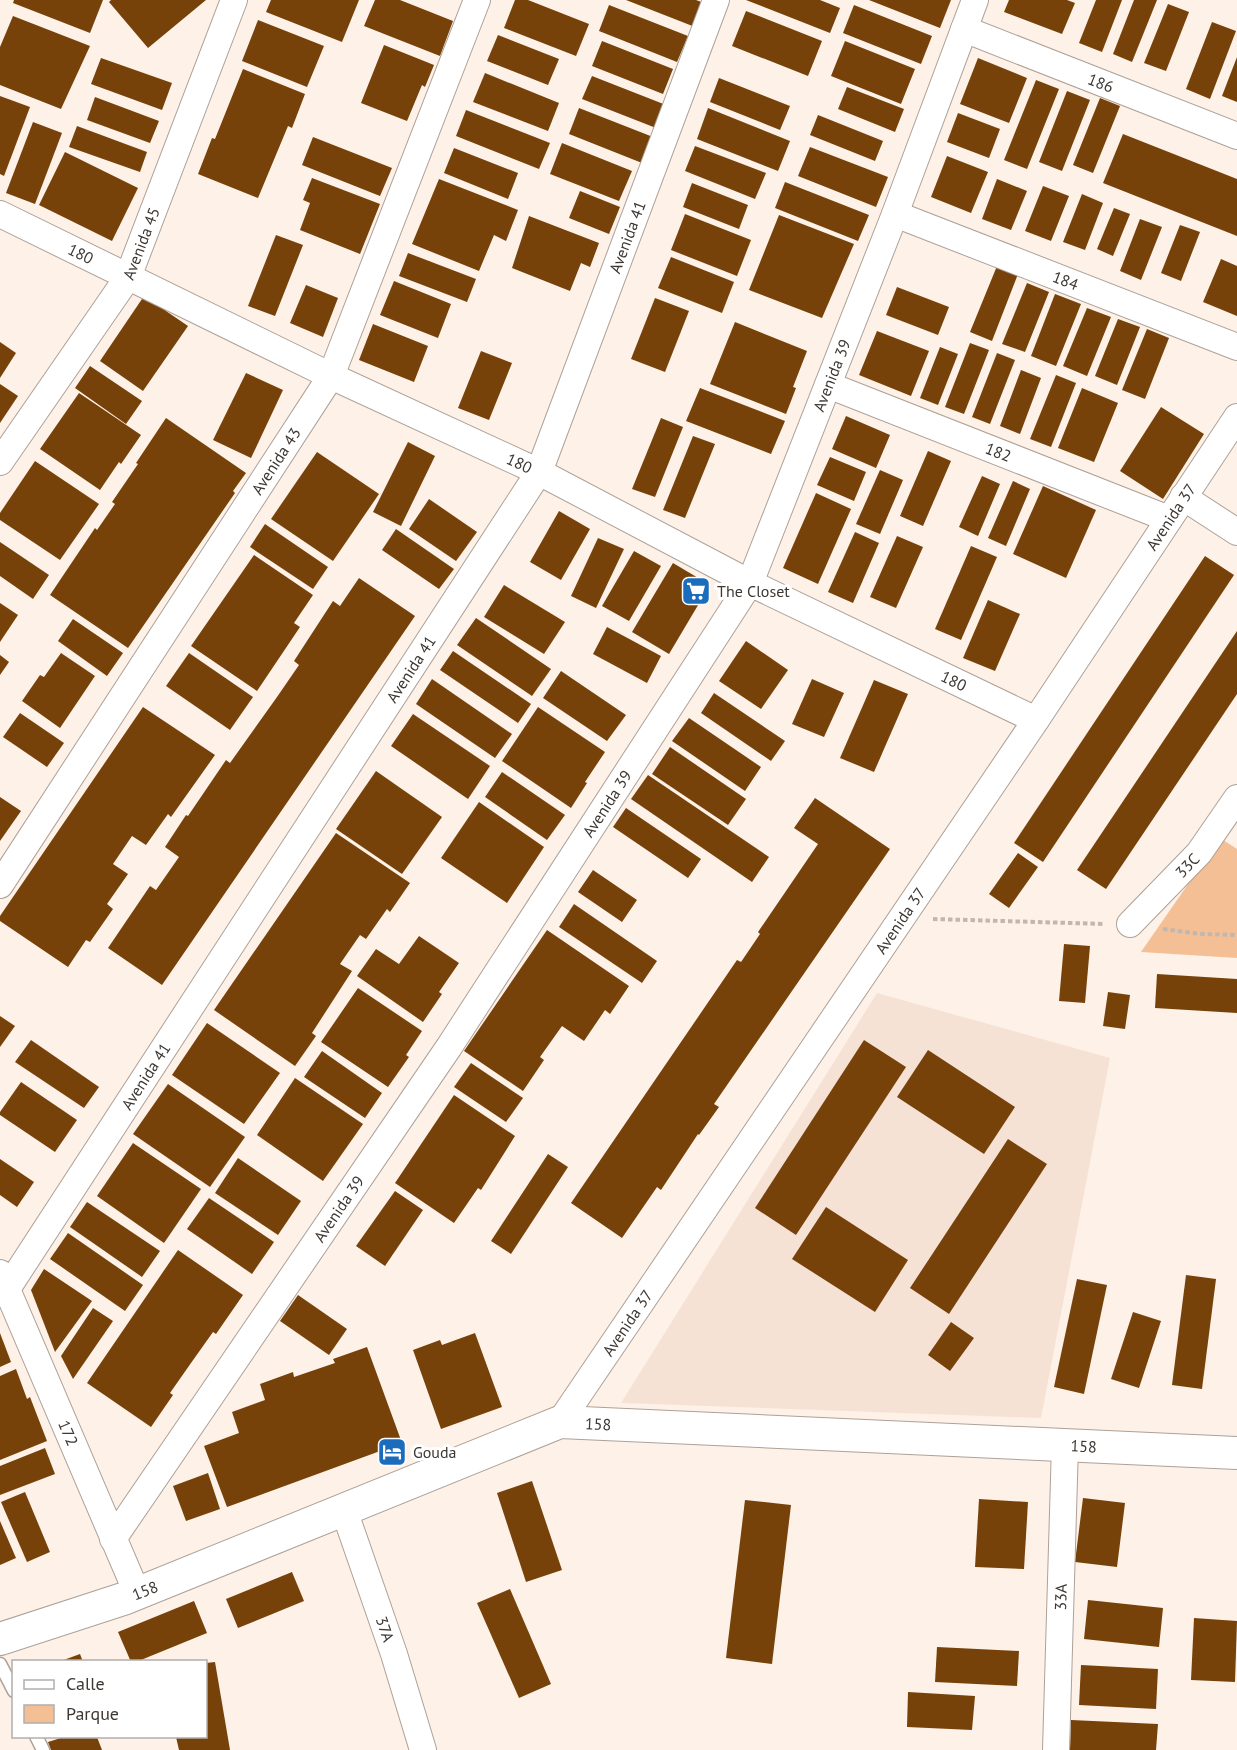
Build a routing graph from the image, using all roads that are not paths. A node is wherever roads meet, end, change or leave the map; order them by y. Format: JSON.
{"nodes":[{"id":1,"x":234,"y":0,"type":"edge"},
{"id":2,"x":477,"y":0,"type":"edge"},
{"id":3,"x":716,"y":0,"type":"edge"},
{"id":4,"x":975,"y":0,"type":"edge"},
{"id":5,"x":964,"y":29,"type":"junction"},
{"id":6,"x":1237,"y":136,"type":"edge"},
{"id":7,"x":0,"y":214,"type":"edge"},
{"id":8,"x":895,"y":214,"type":"junction"},
{"id":9,"x":128,"y":277,"type":"junction"},
{"id":10,"x":1237,"y":347,"type":"edge"},
{"id":11,"x":331,"y":376,"type":"junction"},
{"id":12,"x":828,"y":385,"type":"junction"},
{"id":13,"x":1237,"y":417,"type":"edge"},
{"id":14,"x":0,"y":462,"type":"edge"},
{"id":15,"x":538,"y":472,"type":"junction"},
{"id":16,"x":1183,"y":497,"type":"junction"},
{"id":17,"x":1169,"y":519,"type":"junction"},
{"id":18,"x":1237,"y":532,"type":"edge"},
{"id":19,"x":750,"y":583,"type":"junction"},
{"id":20,"x":1036,"y":720,"type":"junction"},
{"id":21,"x":1237,"y":798,"type":"edge"},
{"id":22,"x":0,"y":885,"type":"edge"},
{"id":23,"x":1130,"y":924,"type":"road end"},
{"id":24,"x":4,"y":1281,"type":"edge"},
{"id":25,"x":560,"y":1422,"type":"junction"},
{"id":26,"x":1065,"y":1445,"type":"junction"},
{"id":27,"x":1237,"y":1453,"type":"edge"},
{"id":28,"x":344,"y":1510,"type":"junction"},
{"id":29,"x":113,"y":1539,"type":"junction"},
{"id":30,"x":137,"y":1593,"type":"junction"},
{"id":31,"x":0,"y":1639,"type":"edge"},
{"id":32,"x":0,"y":1664,"type":"edge"},
{"id":33,"x":12,"y":1687,"type":"edge"},
{"id":34,"x":423,"y":1750,"type":"edge"},
{"id":35,"x":1056,"y":1750,"type":"edge"}],
"edges":[{"from":1,"to":9,"type":"street","name":"Avenida 45"},
{"from":2,"to":11,"type":"street","name":"Avenida 43"},
{"from":3,"to":15,"type":"street","name":"Avenida 41"},
{"from":4,"to":5,"type":"street","name":"Avenida 39"},
{"from":5,"to":6,"type":"street","name":"186"},
{"from":5,"to":8,"type":"street","name":"Avenida 39"},
{"from":7,"to":9,"type":"street","name":"180"},
{"from":8,"to":10,"type":"street","name":"184"},
{"from":8,"to":12,"type":"street","name":"Avenida 39"},
{"from":9,"to":11,"type":"street","name":"180"},
{"from":9,"to":14,"type":"street","name":"Avenida 45"},
{"from":11,"to":15,"type":"street","name":"180"},
{"from":11,"to":22,"type":"street","name":"Avenida 43"},
{"from":12,"to":17,"type":"street","name":"182"},
{"from":12,"to":19,"type":"street","name":"Avenida 39"},
{"from":13,"to":16,"type":"street","name":"Avenida 37"},
{"from":15,"to":19,"type":"street","name":"180"},
{"from":15,"to":24,"type":"street","name":"Avenida 41"},
{"from":16,"to":17,"type":"street","name":"Avenida 37"},
{"from":16,"to":18,"type":"street"},
{"from":17,"to":20,"type":"street","name":"Avenida 37"},
{"from":19,"to":20,"type":"street","name":"180"},
{"from":19,"to":29,"type":"street","name":"Avenida 39"},
{"from":20,"to":25,"type":"street","name":"Avenida 37"},
{"from":21,"to":23,"type":"street","name":"33C"},
{"from":24,"to":29,"type":"street","name":"172"},
{"from":25,"to":26,"type":"street","name":"158"},
{"from":25,"to":28,"type":"street","name":"158"},
{"from":26,"to":27,"type":"street","name":"158"},
{"from":26,"to":35,"type":"street","name":"33A"},
{"from":28,"to":30,"type":"street","name":"158"},
{"from":28,"to":34,"type":"street","name":"37A"},
{"from":29,"to":30,"type":"street","name":"172"},
{"from":30,"to":31,"type":"street","name":"158"},
{"from":32,"to":33,"type":"lane"}]}
